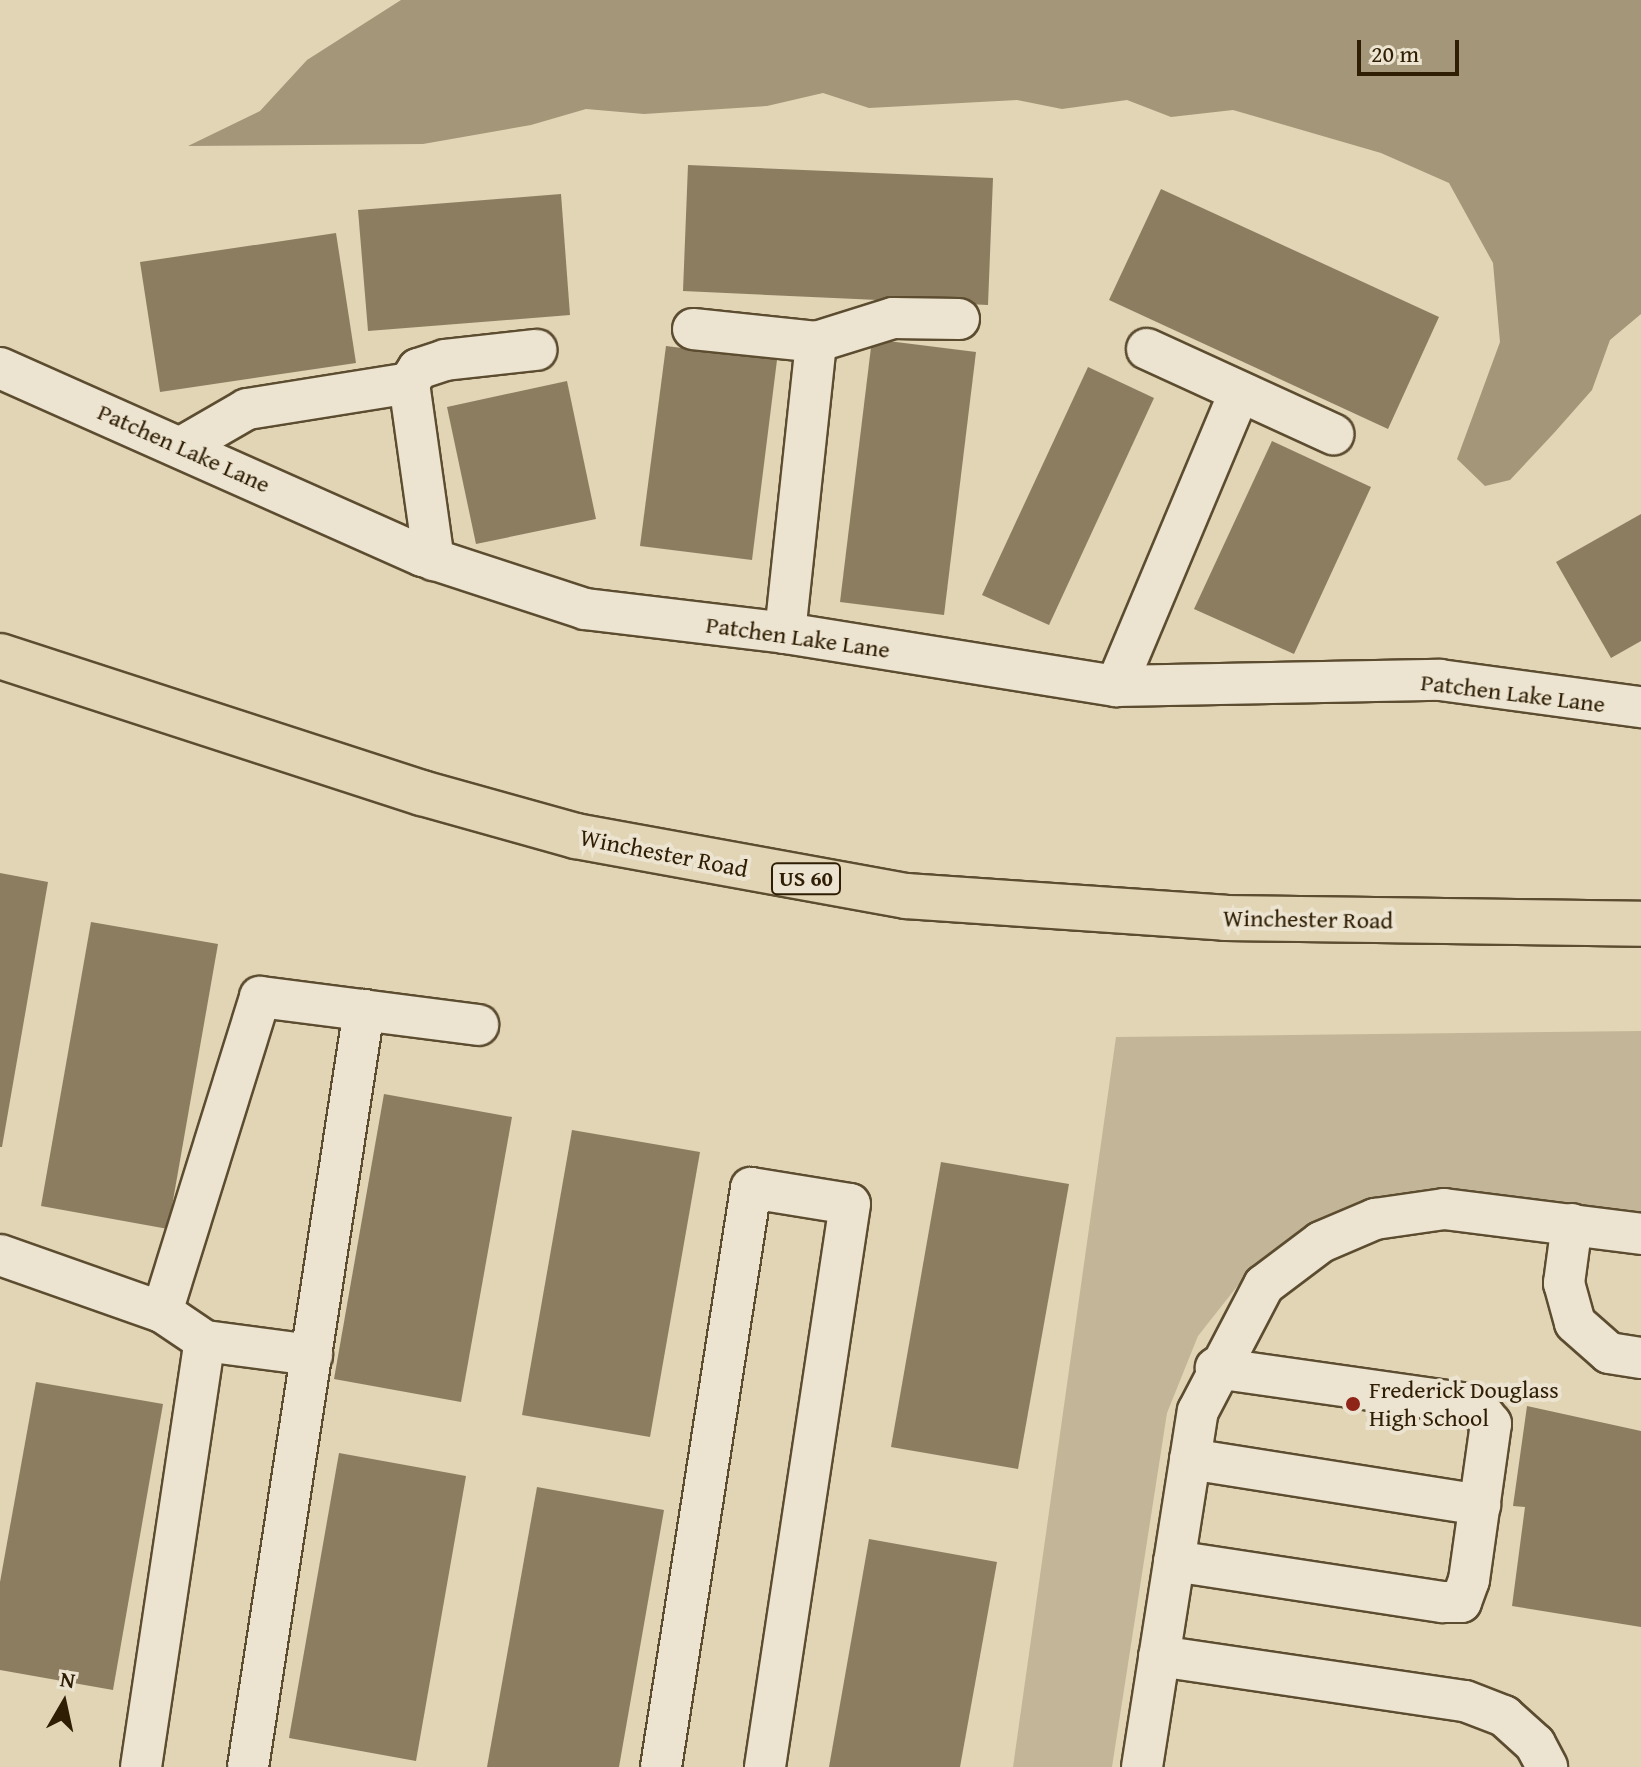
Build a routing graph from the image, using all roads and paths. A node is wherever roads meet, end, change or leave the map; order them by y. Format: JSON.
{"nodes":[{"id":1,"x":959,"y":319,"type":"dead end"},
{"id":2,"x":693,"y":329,"type":"dead end"},
{"id":3,"x":816,"y":342,"type":"junction"},
{"id":4,"x":1147,"y":349,"type":"dead end"},
{"id":5,"x":536,"y":350,"type":"dead end"},
{"id":6,"x":0,"y":368,"type":"edge"},
{"id":7,"x":409,"y":383,"type":"junction"},
{"id":8,"x":1239,"y":394,"type":"junction"},
{"id":9,"x":1333,"y":434,"type":"dead end"},
{"id":10,"x":183,"y":446,"type":"junction"},
{"id":11,"x":434,"y":560,"type":"junction"},
{"id":12,"x":785,"y":633,"type":"junction"},
{"id":13,"x":0,"y":656,"type":"edge"},
{"id":14,"x":1116,"y":686,"type":"junction"},
{"id":15,"x":1641,"y":707,"type":"edge"},
{"id":16,"x":1641,"y":924,"type":"edge"},
{"id":17,"x":364,"y":1010,"type":"junction"},
{"id":18,"x":478,"y":1025,"type":"dead end"},
{"id":19,"x":1572,"y":1224,"type":"junction"},
{"id":20,"x":1641,"y":1234,"type":"edge"},
{"id":21,"x":0,"y":1255,"type":"edge"},
{"id":22,"x":162,"y":1312,"type":"junction"},
{"id":23,"x":205,"y":1341,"type":"junction"},
{"id":24,"x":312,"y":1355,"type":"junction"},
{"id":25,"x":1641,"y":1358,"type":"edge"},
{"id":26,"x":1216,"y":1368,"type":"junction"},
{"id":27,"x":1190,"y":1459,"type":"junction"},
{"id":28,"x":1480,"y":1505,"type":"junction"},
{"id":29,"x":1174,"y":1561,"type":"junction"},
{"id":30,"x":1159,"y":1656,"type":"junction"},
{"id":31,"x":141,"y":1767,"type":"edge"},
{"id":32,"x":248,"y":1767,"type":"edge"},
{"id":33,"x":661,"y":1767,"type":"edge"},
{"id":34,"x":765,"y":1767,"type":"edge"},
{"id":35,"x":1142,"y":1767,"type":"edge"},
{"id":36,"x":1547,"y":1767,"type":"edge"}],
"edges":[{"from":1,"to":3,"type":"street"},
{"from":2,"to":3,"type":"street"},
{"from":3,"to":12,"type":"street"},
{"from":4,"to":8,"type":"street"},
{"from":5,"to":7,"type":"street"},
{"from":6,"to":10,"type":"street","name":"Patchen Lake Lane"},
{"from":7,"to":10,"type":"street"},
{"from":7,"to":11,"type":"street"},
{"from":8,"to":9,"type":"street"},
{"from":8,"to":14,"type":"street"},
{"from":10,"to":11,"type":"street","name":"Patchen Lake Lane"},
{"from":11,"to":12,"type":"street","name":"Patchen Lake Lane"},
{"from":12,"to":14,"type":"street","name":"Patchen Lake Lane"},
{"from":13,"to":16,"type":"highway","name":"Winchester Road","number":"US 60"},
{"from":14,"to":15,"type":"street","name":"Patchen Lake Lane"},
{"from":17,"to":18,"type":"street"},
{"from":17,"to":22,"type":"street"},
{"from":17,"to":24,"type":"street"},
{"from":19,"to":20,"type":"street"},
{"from":19,"to":25,"type":"street"},
{"from":19,"to":26,"type":"street"},
{"from":21,"to":22,"type":"street"},
{"from":22,"to":23,"type":"street"},
{"from":23,"to":24,"type":"street"},
{"from":23,"to":31,"type":"street"},
{"from":24,"to":32,"type":"street"},
{"from":26,"to":27,"type":"street"},
{"from":26,"to":28,"type":"street"},
{"from":27,"to":28,"type":"street"},
{"from":27,"to":29,"type":"street"},
{"from":28,"to":29,"type":"street"},
{"from":29,"to":30,"type":"street"},
{"from":30,"to":35,"type":"street"},
{"from":30,"to":36,"type":"street"},
{"from":33,"to":34,"type":"street"}]}
